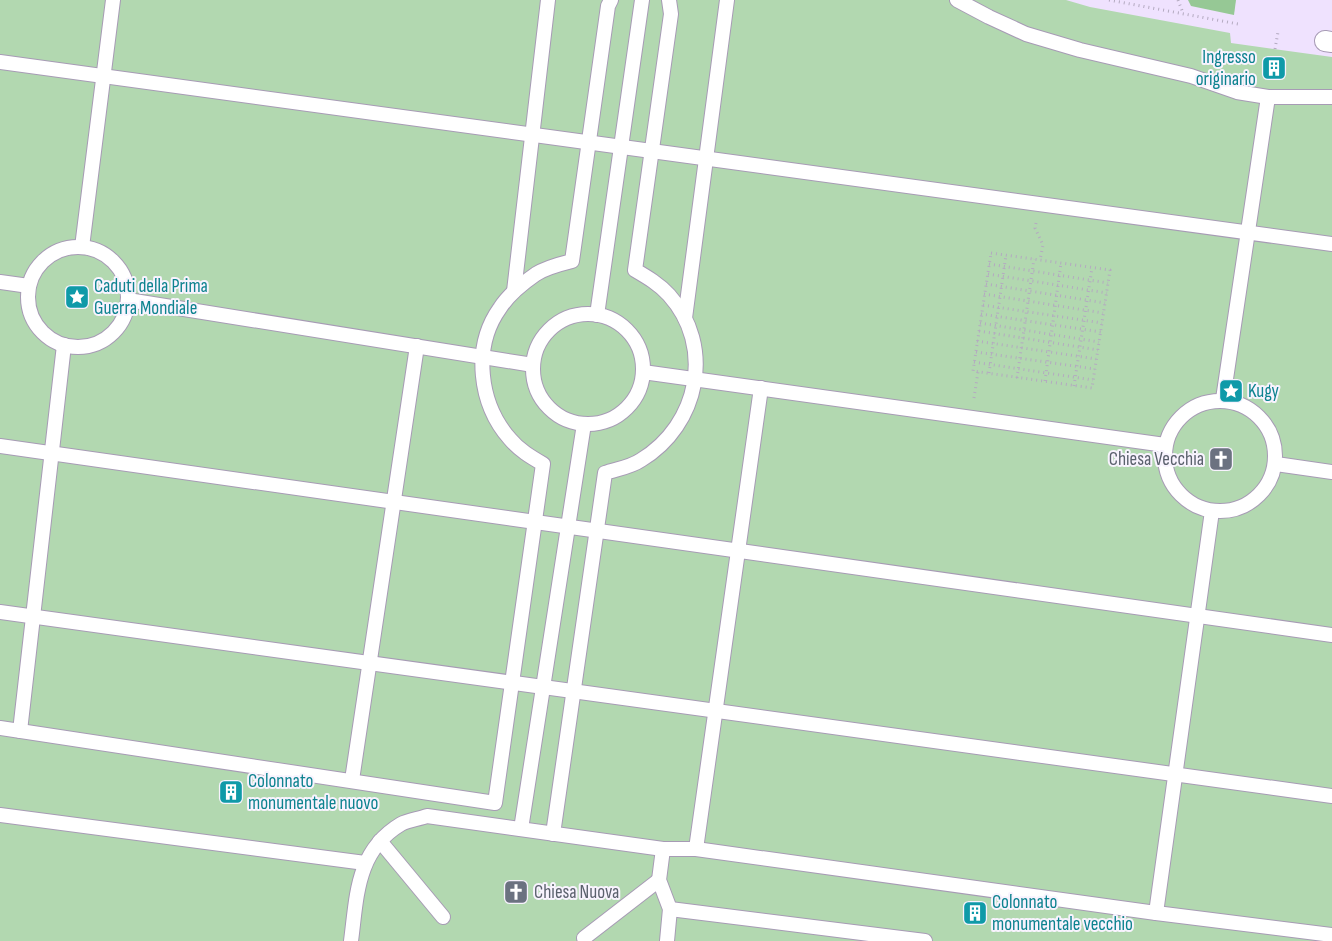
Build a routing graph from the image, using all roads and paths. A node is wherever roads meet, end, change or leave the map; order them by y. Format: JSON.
{"nodes":[{"id":1,"x":113,"y":0,"type":"edge"},
{"id":2,"x":548,"y":0,"type":"edge"},
{"id":3,"x":611,"y":0,"type":"edge"},
{"id":4,"x":642,"y":0,"type":"edge"},
{"id":5,"x":669,"y":0,"type":"edge"},
{"id":6,"x":727,"y":0,"type":"edge"},
{"id":7,"x":957,"y":0,"type":"edge"},
{"id":8,"x":1109,"y":0,"type":"edge"},
{"id":9,"x":1178,"y":0,"type":"edge"},
{"id":10,"x":1184,"y":13,"type":"junction"},
{"id":11,"x":1238,"y":24,"type":"dead end"},
{"id":12,"x":1278,"y":32,"type":"dead end"},
{"id":13,"x":1275,"y":49,"type":"dead end"},
{"id":14,"x":0,"y":62,"type":"edge"},
{"id":15,"x":104,"y":76,"type":"junction"},
{"id":16,"x":1268,"y":97,"type":"junction"},
{"id":17,"x":1332,"y":97,"type":"edge"},
{"id":18,"x":532,"y":134,"type":"junction"},
{"id":19,"x":589,"y":142,"type":"junction"},
{"id":20,"x":621,"y":146,"type":"junction"},
{"id":21,"x":652,"y":151,"type":"junction"},
{"id":22,"x":706,"y":158,"type":"junction"},
{"id":23,"x":1039,"y":204,"type":"junction"},
{"id":24,"x":1248,"y":232,"type":"junction"},
{"id":25,"x":1332,"y":244,"type":"edge"},
{"id":26,"x":82,"y":247,"type":"junction"},
{"id":27,"x":1006,"y":255,"type":"junction"},
{"id":28,"x":1034,"y":259,"type":"junction"},
{"id":29,"x":1040,"y":260,"type":"junction"},
{"id":30,"x":1062,"y":263,"type":"junction"},
{"id":31,"x":989,"y":264,"type":"junction"},
{"id":32,"x":1004,"y":266,"type":"junction"},
{"id":33,"x":1092,"y":268,"type":"junction"},
{"id":34,"x":1032,"y":271,"type":"junction"},
{"id":35,"x":988,"y":274,"type":"junction"},
{"id":36,"x":1060,"y":275,"type":"junction"},
{"id":37,"x":1003,"y":276,"type":"junction"},
{"id":38,"x":1090,"y":280,"type":"junction"},
{"id":39,"x":1031,"y":281,"type":"junction"},
{"id":40,"x":0,"y":282,"type":"edge"},
{"id":41,"x":1108,"y":283,"type":"junction"},
{"id":42,"x":986,"y":284,"type":"junction"},
{"id":43,"x":1058,"y":285,"type":"junction"},
{"id":44,"x":29,"y":286,"type":"junction"},
{"id":45,"x":1001,"y":286,"type":"junction"},
{"id":46,"x":1088,"y":290,"type":"junction"},
{"id":47,"x":514,"y":291,"type":"junction"},
{"id":48,"x":1030,"y":291,"type":"junction"},
{"id":49,"x":1106,"y":293,"type":"junction"},
{"id":50,"x":984,"y":294,"type":"junction"},
{"id":51,"x":1057,"y":296,"type":"junction"},
{"id":52,"x":1000,"y":297,"type":"junction"},
{"id":53,"x":128,"y":300,"type":"junction"},
{"id":54,"x":1087,"y":300,"type":"junction"},
{"id":55,"x":1028,"y":302,"type":"junction"},
{"id":56,"x":1105,"y":303,"type":"junction"},
{"id":57,"x":983,"y":304,"type":"junction"},
{"id":58,"x":1056,"y":306,"type":"junction"},
{"id":59,"x":998,"y":307,"type":"junction"},
{"id":60,"x":1085,"y":310,"type":"junction"},
{"id":61,"x":1027,"y":311,"type":"junction"},
{"id":62,"x":1103,"y":313,"type":"junction"},
{"id":63,"x":981,"y":314,"type":"junction"},
{"id":64,"x":597,"y":315,"type":"junction"},
{"id":65,"x":997,"y":316,"type":"junction"},
{"id":66,"x":1054,"y":316,"type":"junction"},
{"id":67,"x":685,"y":318,"type":"junction"},
{"id":68,"x":1025,"y":320,"type":"junction"},
{"id":69,"x":1084,"y":320,"type":"junction"},
{"id":70,"x":1102,"y":322,"type":"junction"},
{"id":71,"x":980,"y":323,"type":"junction"},
{"id":72,"x":1053,"y":325,"type":"junction"},
{"id":73,"x":996,"y":326,"type":"junction"},
{"id":74,"x":1024,"y":330,"type":"junction"},
{"id":75,"x":1082,"y":330,"type":"junction"},
{"id":76,"x":979,"y":331,"type":"junction"},
{"id":77,"x":1101,"y":332,"type":"junction"},
{"id":78,"x":994,"y":333,"type":"junction"},
{"id":79,"x":1051,"y":334,"type":"junction"},
{"id":80,"x":1023,"y":338,"type":"junction"},
{"id":81,"x":1081,"y":339,"type":"junction"},
{"id":82,"x":977,"y":342,"type":"junction"},
{"id":83,"x":1050,"y":342,"type":"junction"},
{"id":84,"x":1099,"y":342,"type":"junction"},
{"id":85,"x":993,"y":344,"type":"junction"},
{"id":86,"x":64,"y":345,"type":"junction"},
{"id":87,"x":417,"y":346,"type":"junction"},
{"id":88,"x":1080,"y":347,"type":"junction"},
{"id":89,"x":1021,"y":348,"type":"junction"},
{"id":90,"x":1098,"y":350,"type":"junction"},
{"id":91,"x":976,"y":352,"type":"junction"},
{"id":92,"x":1049,"y":352,"type":"junction"},
{"id":93,"x":991,"y":354,"type":"junction"},
{"id":94,"x":1078,"y":356,"type":"junction"},
{"id":95,"x":482,"y":357,"type":"junction"},
{"id":96,"x":1020,"y":358,"type":"junction"},
{"id":97,"x":1096,"y":359,"type":"junction"},
{"id":98,"x":974,"y":362,"type":"junction"},
{"id":99,"x":1048,"y":362,"type":"junction"},
{"id":100,"x":990,"y":364,"type":"junction"},
{"id":101,"x":533,"y":365,"type":"junction"},
{"id":102,"x":1077,"y":366,"type":"junction"},
{"id":103,"x":1018,"y":368,"type":"junction"},
{"id":104,"x":1095,"y":369,"type":"junction"},
{"id":105,"x":643,"y":372,"type":"junction"},
{"id":106,"x":978,"y":372,"type":"junction"},
{"id":107,"x":1046,"y":372,"type":"junction"},
{"id":108,"x":989,"y":374,"type":"junction"},
{"id":109,"x":1075,"y":377,"type":"junction"},
{"id":110,"x":1017,"y":378,"type":"junction"},
{"id":111,"x":696,"y":379,"type":"junction"},
{"id":112,"x":1094,"y":380,"type":"junction"},
{"id":113,"x":1045,"y":381,"type":"junction"},
{"id":114,"x":1074,"y":386,"type":"junction"},
{"id":115,"x":761,"y":388,"type":"junction"},
{"id":116,"x":1223,"y":399,"type":"junction"},
{"id":117,"x":971,"y":418,"type":"junction"},
{"id":118,"x":584,"y":424,"type":"junction"},
{"id":119,"x":1165,"y":445,"type":"junction"},
{"id":120,"x":0,"y":446,"type":"edge"},
{"id":121,"x":51,"y":454,"type":"junction"},
{"id":122,"x":1276,"y":464,"type":"junction"},
{"id":123,"x":1332,"y":472,"type":"edge"},
{"id":124,"x":393,"y":502,"type":"junction"},
{"id":125,"x":1212,"y":511,"type":"junction"},
{"id":126,"x":535,"y":522,"type":"junction"},
{"id":127,"x":568,"y":527,"type":"junction"},
{"id":128,"x":597,"y":531,"type":"junction"},
{"id":129,"x":738,"y":551,"type":"junction"},
{"id":130,"x":0,"y":612,"type":"edge"},
{"id":131,"x":1197,"y":616,"type":"junction"},
{"id":132,"x":33,"y":617,"type":"junction"},
{"id":133,"x":1332,"y":635,"type":"edge"},
{"id":134,"x":369,"y":663,"type":"junction"},
{"id":135,"x":512,"y":683,"type":"junction"},
{"id":136,"x":543,"y":687,"type":"junction"},
{"id":137,"x":574,"y":691,"type":"junction"},
{"id":138,"x":715,"y":711,"type":"junction"},
{"id":139,"x":0,"y":728,"type":"edge"},
{"id":140,"x":20,"y":731,"type":"junction"},
{"id":141,"x":1175,"y":774,"type":"junction"},
{"id":142,"x":352,"y":780,"type":"junction"},
{"id":143,"x":1332,"y":796,"type":"edge"},
{"id":144,"x":0,"y":815,"type":"edge"},
{"id":145,"x":521,"y":829,"type":"junction"},
{"id":146,"x":553,"y":834,"type":"junction"},
{"id":147,"x":380,"y":841,"type":"junction"},
{"id":148,"x":663,"y":849,"type":"junction"},
{"id":149,"x":696,"y":849,"type":"junction"},
{"id":150,"x":365,"y":863,"type":"junction"},
{"id":151,"x":660,"y":880,"type":"junction"},
{"id":152,"x":670,"y":909,"type":"junction"},
{"id":153,"x":1156,"y":913,"type":"junction"},
{"id":154,"x":443,"y":918,"type":"dead end"},
{"id":155,"x":1332,"y":935,"type":"edge"},
{"id":156,"x":584,"y":938,"type":"dead end"},
{"id":157,"x":351,"y":941,"type":"edge"},
{"id":158,"x":667,"y":941,"type":"edge"},
{"id":159,"x":925,"y":941,"type":"edge"}],
"edges":[{"from":1,"to":15,"type":"lane"},
{"from":2,"to":18,"type":"lane"},
{"from":3,"to":19,"type":"lane"},
{"from":4,"to":20,"type":"lane"},
{"from":5,"to":21,"type":"lane"},
{"from":6,"to":22,"type":"lane"},
{"from":7,"to":16,"type":"lane"},
{"from":8,"to":10,"type":"path"},
{"from":9,"to":10,"type":"path"},
{"from":10,"to":11,"type":"path"},
{"from":12,"to":13,"type":"path"},
{"from":14,"to":15,"type":"lane"},
{"from":15,"to":18,"type":"lane"},
{"from":15,"to":26,"type":"lane"},
{"from":16,"to":17,"type":"lane"},
{"from":16,"to":24,"type":"lane"},
{"from":18,"to":19,"type":"lane"},
{"from":18,"to":47,"type":"lane"},
{"from":19,"to":20,"type":"lane"},
{"from":19,"to":47,"type":"lane"},
{"from":20,"to":21,"type":"lane"},
{"from":20,"to":64,"type":"lane"},
{"from":21,"to":22,"type":"lane"},
{"from":21,"to":67,"type":"lane"},
{"from":22,"to":23,"type":"lane"},
{"from":22,"to":67,"type":"lane"},
{"from":23,"to":24,"type":"lane"},
{"from":23,"to":29,"type":"path"},
{"from":24,"to":25,"type":"lane"},
{"from":24,"to":116,"type":"lane"},
{"from":26,"to":44,"type":"lane"},
{"from":26,"to":53,"type":"lane"},
{"from":27,"to":28,"type":"path"},
{"from":27,"to":31,"type":"path"},
{"from":27,"to":32,"type":"path"},
{"from":28,"to":29,"type":"path"},
{"from":28,"to":34,"type":"path"},
{"from":29,"to":30,"type":"path"},
{"from":30,"to":33,"type":"path"},
{"from":30,"to":36,"type":"path"},
{"from":31,"to":32,"type":"path"},
{"from":31,"to":35,"type":"path"},
{"from":32,"to":34,"type":"path"},
{"from":32,"to":37,"type":"path"},
{"from":33,"to":38,"type":"path"},
{"from":33,"to":41,"type":"path"},
{"from":34,"to":36,"type":"path"},
{"from":34,"to":39,"type":"path"},
{"from":35,"to":37,"type":"path"},
{"from":35,"to":42,"type":"path"},
{"from":36,"to":38,"type":"path"},
{"from":36,"to":43,"type":"path"},
{"from":37,"to":39,"type":"path"},
{"from":37,"to":45,"type":"path"},
{"from":38,"to":41,"type":"path"},
{"from":38,"to":46,"type":"path"},
{"from":39,"to":43,"type":"path"},
{"from":39,"to":48,"type":"path"},
{"from":40,"to":44,"type":"lane"},
{"from":41,"to":49,"type":"path"},
{"from":42,"to":45,"type":"path"},
{"from":42,"to":50,"type":"path"},
{"from":43,"to":46,"type":"path"},
{"from":43,"to":51,"type":"path"},
{"from":44,"to":86,"type":"lane"},
{"from":45,"to":48,"type":"path"},
{"from":45,"to":52,"type":"path"},
{"from":46,"to":49,"type":"path"},
{"from":46,"to":54,"type":"path"},
{"from":47,"to":95,"type":"lane"},
{"from":48,"to":51,"type":"path"},
{"from":48,"to":55,"type":"path"},
{"from":49,"to":56,"type":"path"},
{"from":50,"to":52,"type":"path"},
{"from":50,"to":57,"type":"path"},
{"from":51,"to":54,"type":"path"},
{"from":51,"to":58,"type":"path"},
{"from":52,"to":55,"type":"path"},
{"from":52,"to":59,"type":"path"},
{"from":53,"to":86,"type":"lane"},
{"from":53,"to":87,"type":"lane"},
{"from":54,"to":56,"type":"path"},
{"from":54,"to":60,"type":"path"},
{"from":55,"to":58,"type":"path"},
{"from":55,"to":61,"type":"path"},
{"from":56,"to":62,"type":"path"},
{"from":57,"to":59,"type":"path"},
{"from":57,"to":63,"type":"path"},
{"from":58,"to":60,"type":"path"},
{"from":58,"to":66,"type":"path"},
{"from":59,"to":61,"type":"path"},
{"from":59,"to":65,"type":"path"},
{"from":60,"to":62,"type":"path"},
{"from":60,"to":69,"type":"path"},
{"from":61,"to":66,"type":"path"},
{"from":61,"to":68,"type":"path"},
{"from":62,"to":70,"type":"path"},
{"from":63,"to":65,"type":"path"},
{"from":63,"to":71,"type":"path"},
{"from":64,"to":101,"type":"lane"},
{"from":64,"to":105,"type":"lane"},
{"from":65,"to":68,"type":"path"},
{"from":65,"to":73,"type":"path"},
{"from":66,"to":69,"type":"path"},
{"from":66,"to":72,"type":"path"},
{"from":67,"to":111,"type":"lane"},
{"from":68,"to":72,"type":"path"},
{"from":68,"to":74,"type":"path"},
{"from":69,"to":70,"type":"path"},
{"from":69,"to":75,"type":"path"},
{"from":70,"to":77,"type":"path"},
{"from":71,"to":73,"type":"path"},
{"from":71,"to":76,"type":"path"},
{"from":72,"to":75,"type":"path"},
{"from":72,"to":79,"type":"path"},
{"from":73,"to":74,"type":"path"},
{"from":73,"to":78,"type":"path"},
{"from":74,"to":79,"type":"path"},
{"from":74,"to":80,"type":"path"},
{"from":75,"to":77,"type":"path"},
{"from":75,"to":81,"type":"path"},
{"from":76,"to":78,"type":"path"},
{"from":76,"to":82,"type":"path"},
{"from":77,"to":84,"type":"path"},
{"from":78,"to":80,"type":"path"},
{"from":78,"to":85,"type":"path"},
{"from":79,"to":81,"type":"path"},
{"from":79,"to":83,"type":"path"},
{"from":80,"to":83,"type":"path"},
{"from":80,"to":89,"type":"path"},
{"from":81,"to":84,"type":"path"},
{"from":81,"to":88,"type":"path"},
{"from":82,"to":85,"type":"path"},
{"from":82,"to":91,"type":"path"},
{"from":83,"to":88,"type":"path"},
{"from":83,"to":92,"type":"path"},
{"from":84,"to":90,"type":"path"},
{"from":85,"to":89,"type":"path"},
{"from":85,"to":93,"type":"path"},
{"from":86,"to":121,"type":"lane"},
{"from":87,"to":95,"type":"lane"},
{"from":87,"to":124,"type":"lane"},
{"from":88,"to":90,"type":"path"},
{"from":88,"to":94,"type":"path"},
{"from":89,"to":92,"type":"path"},
{"from":89,"to":96,"type":"path"},
{"from":90,"to":97,"type":"path"},
{"from":91,"to":93,"type":"path"},
{"from":91,"to":98,"type":"path"},
{"from":92,"to":94,"type":"path"},
{"from":92,"to":99,"type":"path"},
{"from":93,"to":96,"type":"path"},
{"from":93,"to":100,"type":"path"},
{"from":94,"to":97,"type":"path"},
{"from":94,"to":102,"type":"path"},
{"from":95,"to":101,"type":"lane"},
{"from":95,"to":126,"type":"lane"},
{"from":96,"to":99,"type":"path"},
{"from":96,"to":103,"type":"path"},
{"from":97,"to":104,"type":"path"},
{"from":98,"to":100,"type":"path"},
{"from":98,"to":106,"type":"path"},
{"from":99,"to":102,"type":"path"},
{"from":99,"to":107,"type":"path"},
{"from":100,"to":103,"type":"path"},
{"from":100,"to":108,"type":"path"},
{"from":101,"to":118,"type":"lane"},
{"from":102,"to":104,"type":"path"},
{"from":102,"to":109,"type":"path"},
{"from":103,"to":107,"type":"path"},
{"from":103,"to":110,"type":"path"},
{"from":104,"to":112,"type":"path"},
{"from":105,"to":111,"type":"lane"},
{"from":105,"to":118,"type":"lane"},
{"from":106,"to":108,"type":"path"},
{"from":106,"to":117,"type":"path"},
{"from":107,"to":109,"type":"path"},
{"from":107,"to":113,"type":"path"},
{"from":108,"to":110,"type":"path"},
{"from":109,"to":112,"type":"path"},
{"from":109,"to":114,"type":"path"},
{"from":110,"to":113,"type":"path"},
{"from":111,"to":115,"type":"lane"},
{"from":111,"to":128,"type":"lane"},
{"from":112,"to":114,"type":"path"},
{"from":113,"to":114,"type":"path"},
{"from":115,"to":117,"type":"lane"},
{"from":115,"to":129,"type":"lane"},
{"from":116,"to":119,"type":"lane"},
{"from":116,"to":122,"type":"lane"},
{"from":117,"to":119,"type":"lane"},
{"from":118,"to":127,"type":"lane"},
{"from":119,"to":125,"type":"lane"},
{"from":120,"to":121,"type":"lane"},
{"from":121,"to":124,"type":"lane"},
{"from":121,"to":132,"type":"lane"},
{"from":122,"to":123,"type":"lane"},
{"from":122,"to":125,"type":"lane"},
{"from":124,"to":126,"type":"lane"},
{"from":124,"to":134,"type":"lane"},
{"from":125,"to":131,"type":"lane"},
{"from":126,"to":127,"type":"lane"},
{"from":126,"to":135,"type":"lane"},
{"from":127,"to":128,"type":"lane"},
{"from":127,"to":136,"type":"lane"},
{"from":128,"to":129,"type":"lane"},
{"from":128,"to":137,"type":"lane"},
{"from":129,"to":131,"type":"lane"},
{"from":129,"to":138,"type":"lane"},
{"from":130,"to":132,"type":"lane"},
{"from":131,"to":133,"type":"lane"},
{"from":131,"to":141,"type":"lane"},
{"from":132,"to":134,"type":"lane"},
{"from":132,"to":140,"type":"lane"},
{"from":134,"to":135,"type":"lane"},
{"from":134,"to":142,"type":"lane"},
{"from":135,"to":136,"type":"lane"},
{"from":135,"to":142,"type":"lane"},
{"from":136,"to":137,"type":"lane"},
{"from":136,"to":145,"type":"lane"},
{"from":137,"to":138,"type":"lane"},
{"from":137,"to":146,"type":"lane"},
{"from":138,"to":141,"type":"lane"},
{"from":138,"to":149,"type":"lane"},
{"from":139,"to":140,"type":"lane"},
{"from":140,"to":142,"type":"lane"},
{"from":141,"to":143,"type":"lane"},
{"from":141,"to":153,"type":"lane"},
{"from":144,"to":150,"type":"lane"},
{"from":145,"to":146,"type":"lane"},
{"from":145,"to":147,"type":"lane"},
{"from":146,"to":148,"type":"lane"},
{"from":147,"to":150,"type":"lane"},
{"from":147,"to":154,"type":"lane"},
{"from":148,"to":149,"type":"lane"},
{"from":148,"to":151,"type":"lane"},
{"from":149,"to":153,"type":"lane"},
{"from":150,"to":157,"type":"lane"},
{"from":151,"to":152,"type":"lane"},
{"from":151,"to":156,"type":"lane"},
{"from":152,"to":158,"type":"lane"},
{"from":152,"to":159,"type":"lane"},
{"from":153,"to":155,"type":"lane"}]}
